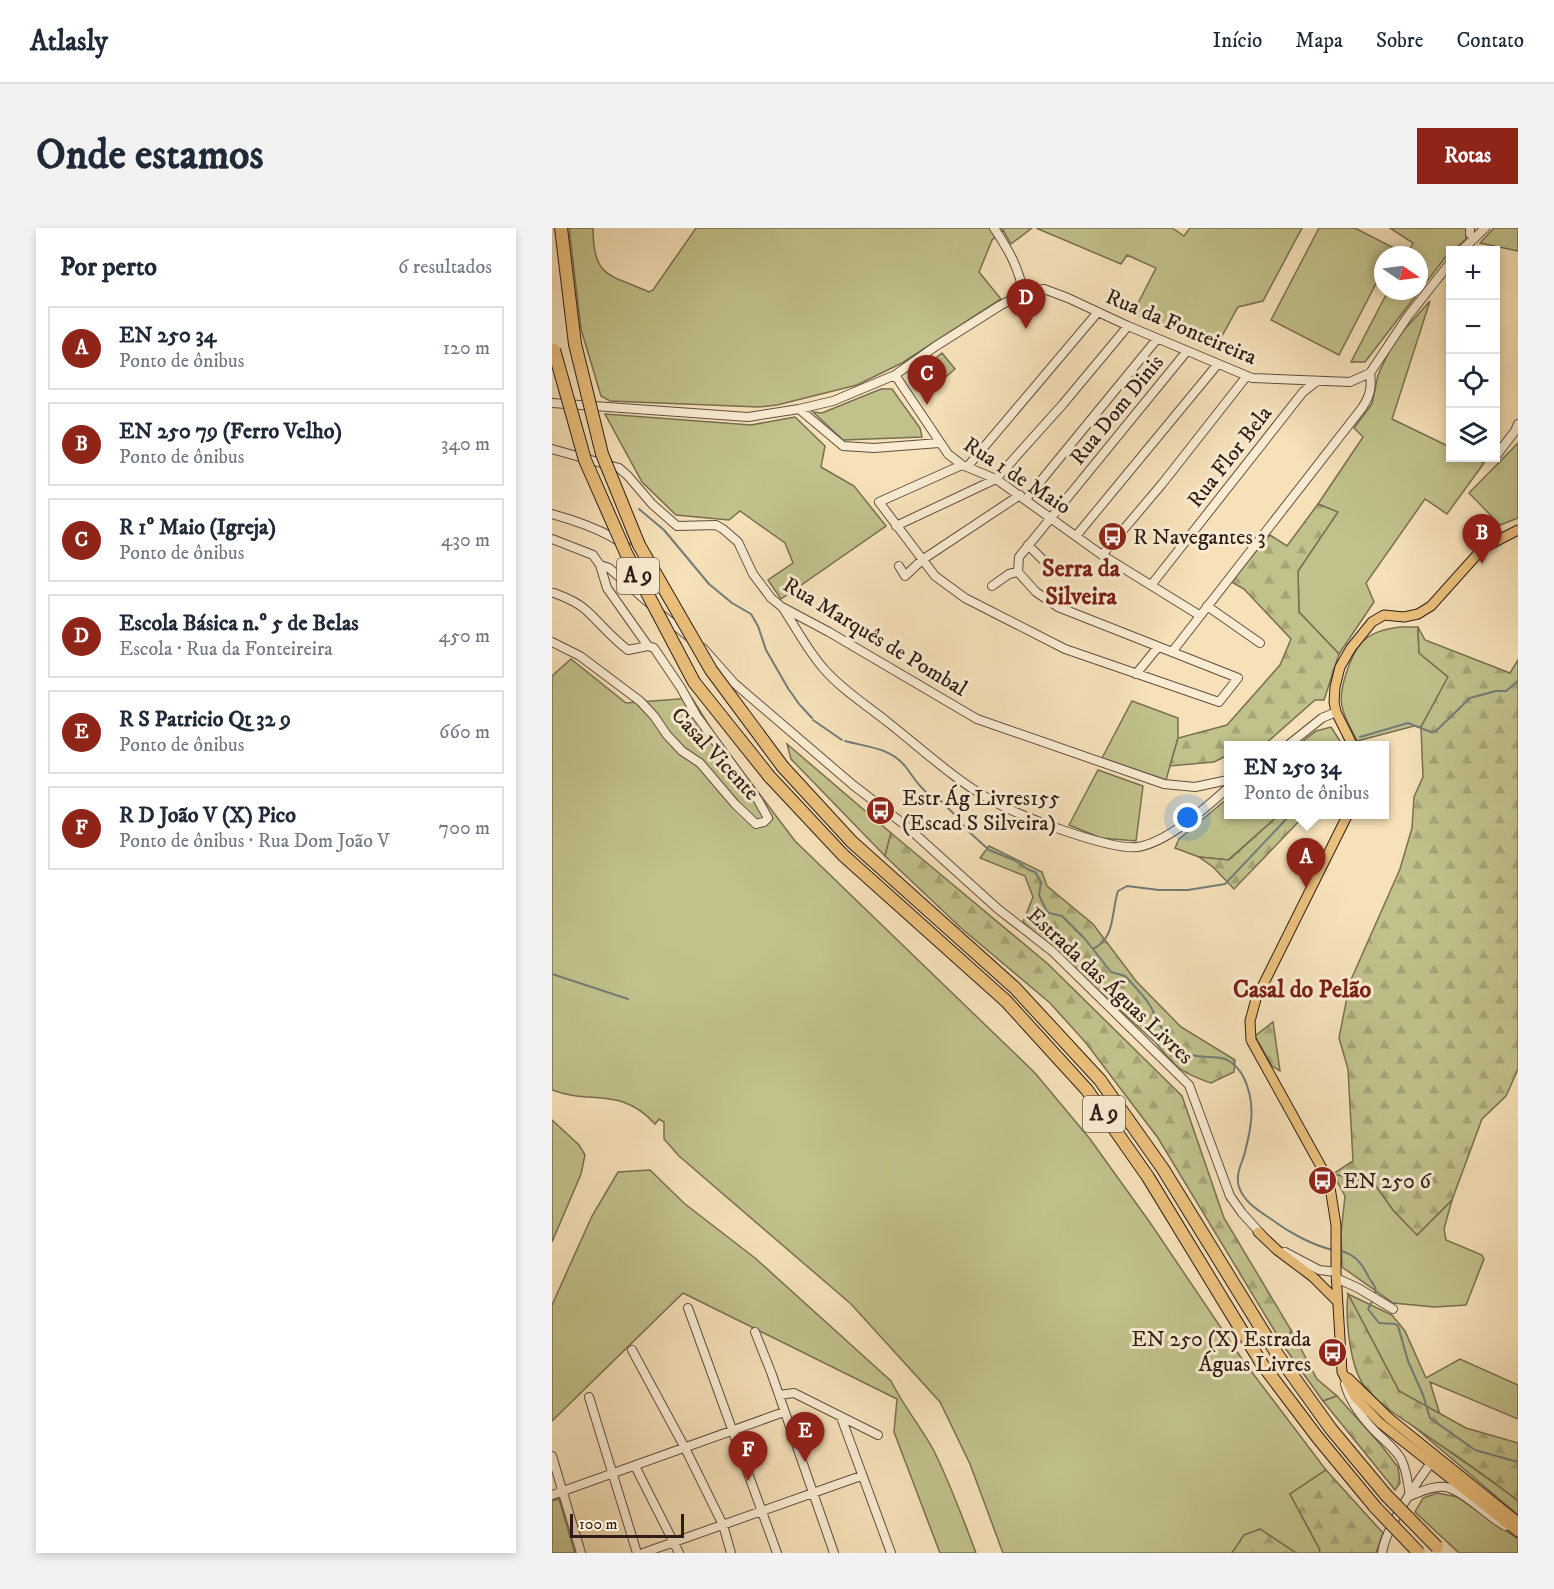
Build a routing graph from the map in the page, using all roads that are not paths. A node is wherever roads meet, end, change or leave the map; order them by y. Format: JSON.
{"nodes":[{"id":1,"x":561,"y":228,"type":"edge"},
{"id":2,"x":994,"y":228,"type":"edge"},
{"id":3,"x":1470,"y":228,"type":"edge"},
{"id":4,"x":1485,"y":228,"type":"edge"},
{"id":5,"x":1474,"y":238,"type":"junction"},
{"id":6,"x":1466,"y":246,"type":"edge"},
{"id":7,"x":1446,"y":268,"type":"edge"},
{"id":8,"x":1024,"y":293,"type":"junction"},
{"id":9,"x":1098,"y":312,"type":"junction"},
{"id":10,"x":1128,"y":326,"type":"junction"},
{"id":11,"x":1158,"y":339,"type":"junction"},
{"id":12,"x":553,"y":345,"type":"edge"},
{"id":13,"x":1188,"y":351,"type":"junction"},
{"id":14,"x":1216,"y":365,"type":"junction"},
{"id":15,"x":1370,"y":373,"type":"junction"},
{"id":16,"x":895,"y":375,"type":"junction"},
{"id":17,"x":1246,"y":376,"type":"junction"},
{"id":18,"x":1317,"y":381,"type":"junction"},
{"id":19,"x":552,"y":403,"type":"edge"},
{"id":20,"x":799,"y":409,"type":"junction"},
{"id":21,"x":1518,"y":424,"type":"edge"},
{"id":22,"x":939,"y":442,"type":"junction"},
{"id":23,"x":552,"y":449,"type":"edge"},
{"id":24,"x":1500,"y":449,"type":"edge"},
{"id":25,"x":965,"y":465,"type":"junction"},
{"id":26,"x":996,"y":479,"type":"junction"},
{"id":27,"x":1023,"y":497,"type":"junction"},
{"id":28,"x":552,"y":514,"type":"edge"},
{"id":29,"x":1052,"y":519,"type":"junction"},
{"id":30,"x":896,"y":526,"type":"junction"},
{"id":31,"x":1518,"y":530,"type":"edge"},
{"id":32,"x":1076,"y":536,"type":"junction"},
{"id":33,"x":552,"y":539,"type":"edge"},
{"id":34,"x":1028,"y":545,"type":"junction"},
{"id":35,"x":1102,"y":555,"type":"junction"},
{"id":36,"x":922,"y":560,"type":"junction"},
{"id":37,"x":1045,"y":562,"type":"dead end"},
{"id":38,"x":600,"y":565,"type":"junction"},
{"id":39,"x":898,"y":566,"type":"dead end"},
{"id":40,"x":1017,"y":572,"type":"junction"},
{"id":41,"x":1152,"y":584,"type":"junction"},
{"id":42,"x":992,"y":585,"type":"dead end"},
{"id":43,"x":554,"y":593,"type":"dead end"},
{"id":44,"x":1206,"y":606,"type":"junction"},
{"id":45,"x":782,"y":607,"type":"junction"},
{"id":46,"x":1199,"y":615,"type":"junction"},
{"id":47,"x":552,"y":642,"type":"edge"},
{"id":48,"x":1260,"y":642,"type":"dead end"},
{"id":49,"x":648,"y":646,"type":"junction"},
{"id":50,"x":1158,"y":647,"type":"junction"},
{"id":51,"x":705,"y":649,"type":"junction"},
{"id":52,"x":1172,"y":652,"type":"junction"},
{"id":53,"x":1136,"y":674,"type":"junction"},
{"id":54,"x":1336,"y":712,"type":"junction"},
{"id":55,"x":1293,"y":741,"type":"edge"},
{"id":56,"x":1350,"y":741,"type":"edge"},
{"id":57,"x":1224,"y":781,"type":"edge"},
{"id":58,"x":1224,"y":791,"type":"edge"},
{"id":59,"x":1346,"y":819,"type":"edge"},
{"id":60,"x":1258,"y":1232,"type":"junction"},
{"id":61,"x":1336,"y":1278,"type":"junction"},
{"id":62,"x":1320,"y":1283,"type":"junction"},
{"id":63,"x":1337,"y":1301,"type":"junction"},
{"id":64,"x":688,"y":1308,"type":"dead end"},
{"id":65,"x":1393,"y":1309,"type":"dead end"},
{"id":66,"x":755,"y":1332,"type":"dead end"},
{"id":67,"x":632,"y":1350,"type":"dead end"},
{"id":68,"x":1342,"y":1372,"type":"junction"},
{"id":69,"x":779,"y":1395,"type":"junction"},
{"id":70,"x":589,"y":1397,"type":"dead end"},
{"id":71,"x":784,"y":1412,"type":"junction"},
{"id":72,"x":841,"y":1417,"type":"junction"},
{"id":73,"x":732,"y":1431,"type":"junction"},
{"id":74,"x":878,"y":1435,"type":"dead end"},
{"id":75,"x":685,"y":1448,"type":"junction"},
{"id":76,"x":552,"y":1455,"type":"edge"},
{"id":77,"x":1437,"y":1455,"type":"junction"},
{"id":78,"x":1431,"y":1464,"type":"junction"},
{"id":79,"x":635,"y":1466,"type":"junction"},
{"id":80,"x":613,"y":1474,"type":"junction"},
{"id":81,"x":861,"y":1476,"type":"junction"},
{"id":82,"x":563,"y":1492,"type":"junction"},
{"id":83,"x":812,"y":1493,"type":"junction"},
{"id":84,"x":552,"y":1495,"type":"edge"},
{"id":85,"x":1410,"y":1496,"type":"junction"},
{"id":86,"x":762,"y":1511,"type":"junction"},
{"id":87,"x":1518,"y":1522,"type":"edge"},
{"id":88,"x":723,"y":1525,"type":"junction"},
{"id":89,"x":1518,"y":1533,"type":"edge"},
{"id":90,"x":675,"y":1542,"type":"junction"},
{"id":91,"x":1440,"y":1550,"type":"edge"},
{"id":92,"x":581,"y":1553,"type":"edge"},
{"id":93,"x":637,"y":1553,"type":"edge"},
{"id":94,"x":643,"y":1553,"type":"edge"},
{"id":95,"x":679,"y":1553,"type":"edge"},
{"id":96,"x":731,"y":1553,"type":"edge"},
{"id":97,"x":777,"y":1553,"type":"edge"},
{"id":98,"x":834,"y":1553,"type":"edge"},
{"id":99,"x":891,"y":1553,"type":"edge"},
{"id":100,"x":1382,"y":1553,"type":"edge"},
{"id":101,"x":1419,"y":1553,"type":"edge"}],
"edges":[{"from":1,"to":91,"type":"highway","number":"A 9","bridge":true},
{"from":2,"to":8,"type":"street"},
{"from":3,"to":5,"type":"street"},
{"from":4,"to":5,"type":"street"},
{"from":5,"to":6,"type":"street"},
{"from":7,"to":15,"type":"street"},
{"from":8,"to":9,"type":"street","name":"Rua da Fonteireira"},
{"from":8,"to":16,"type":"street"},
{"from":9,"to":10,"type":"street","name":"Rua da Fonteireira"},
{"from":9,"to":25,"type":"street"},
{"from":10,"to":11,"type":"street","name":"Rua da Fonteireira"},
{"from":10,"to":26,"type":"street"},
{"from":11,"to":13,"type":"street","name":"Rua da Fonteireira"},
{"from":11,"to":27,"type":"street"},
{"from":12,"to":101,"type":"highway","number":"A 9","bridge":true},
{"from":13,"to":14,"type":"street","name":"Rua da Fonteireira"},
{"from":13,"to":29,"type":"street","name":"Rua Dom Dinis"},
{"from":14,"to":17,"type":"street","name":"Rua da Fonteireira"},
{"from":14,"to":32,"type":"street"},
{"from":15,"to":18,"type":"street","name":"Rua da Fonteireira"},
{"from":15,"to":44,"type":"street"},
{"from":16,"to":20,"type":"street"},
{"from":16,"to":22,"type":"street","name":"Rua 1 de Maio"},
{"from":17,"to":18,"type":"street","name":"Rua da Fonteireira"},
{"from":17,"to":35,"type":"street"},
{"from":18,"to":41,"type":"street","name":"Rua Flor Bela"},
{"from":19,"to":20,"type":"street"},
{"from":20,"to":22,"type":"street"},
{"from":21,"to":24,"type":"street"},
{"from":22,"to":25,"type":"street","name":"Rua 1 de Maio"},
{"from":23,"to":45,"type":"street","name":"Rua Marquês de Pombal"},
{"from":25,"to":26,"type":"street","name":"Rua 1 de Maio"},
{"from":25,"to":30,"type":"street"},
{"from":26,"to":27,"type":"street","name":"Rua 1 de Maio"},
{"from":26,"to":30,"type":"street"},
{"from":27,"to":29,"type":"street","name":"Rua 1 de Maio"},
{"from":27,"to":36,"type":"street"},
{"from":28,"to":51,"type":"street","name":"Estrada das Águas Livres"},
{"from":29,"to":32,"type":"street","name":"Rua 1 de Maio"},
{"from":29,"to":34,"type":"street","name":"Rua Dom Dinis"},
{"from":30,"to":36,"type":"street"},
{"from":31,"to":54,"type":"main road"},
{"from":32,"to":35,"type":"street","name":"Rua 1 de Maio"},
{"from":33,"to":38,"type":"street"},
{"from":34,"to":37,"type":"street"},
{"from":34,"to":40,"type":"street"},
{"from":35,"to":41,"type":"street","name":"Rua 1 de Maio"},
{"from":36,"to":39,"type":"street"},
{"from":36,"to":53,"type":"street"},
{"from":38,"to":49,"type":"street","name":"Casal Vicente"},
{"from":38,"to":51,"type":"street"},
{"from":40,"to":42,"type":"street"},
{"from":40,"to":50,"type":"street"},
{"from":41,"to":46,"type":"street","name":"Rua 1 de Maio"},
{"from":43,"to":49,"type":"street"},
{"from":44,"to":46,"type":"street"},
{"from":44,"to":48,"type":"street"},
{"from":45,"to":57,"type":"street","name":"Rua Marquês de Pombal"},
{"from":45,"to":58,"type":"street"},
{"from":46,"to":52,"type":"street"},
{"from":47,"to":49,"type":"street","name":"Casal Vicente"},
{"from":50,"to":52,"type":"street"},
{"from":50,"to":53,"type":"street"},
{"from":51,"to":60,"type":"street","name":"Estrada das Águas Livres"},
{"from":52,"to":53,"type":"street"},
{"from":54,"to":55,"type":"street"},
{"from":54,"to":56,"type":"main road"},
{"from":59,"to":61,"type":"main road"},
{"from":60,"to":61,"type":"street","name":"Estrada das Águas Livres"},
{"from":60,"to":62,"type":"main road"},
{"from":61,"to":62,"type":"main road"},
{"from":61,"to":63,"type":"main road"},
{"from":61,"to":65,"type":"street","name":"Estrada das Águas Livres"},
{"from":62,"to":63,"type":"main road"},
{"from":63,"to":68,"type":"main road"},
{"from":64,"to":73,"type":"street"},
{"from":66,"to":69,"type":"street"},
{"from":67,"to":75,"type":"street"},
{"from":68,"to":77,"type":"main road"},
{"from":68,"to":78,"type":"main road"},
{"from":68,"to":85,"type":"street"},
{"from":69,"to":71,"type":"street"},
{"from":69,"to":72,"type":"street"},
{"from":70,"to":80,"type":"street"},
{"from":71,"to":73,"type":"street"},
{"from":71,"to":83,"type":"street"},
{"from":72,"to":74,"type":"street"},
{"from":72,"to":81,"type":"street"},
{"from":73,"to":75,"type":"street"},
{"from":73,"to":86,"type":"street"},
{"from":75,"to":79,"type":"street"},
{"from":75,"to":88,"type":"street"},
{"from":76,"to":82,"type":"street"},
{"from":77,"to":78,"type":"street"},
{"from":77,"to":87,"type":"main road"},
{"from":78,"to":85,"type":"street"},
{"from":78,"to":89,"type":"main road"},
{"from":79,"to":80,"type":"street"},
{"from":79,"to":90,"type":"street"},
{"from":80,"to":82,"type":"street"},
{"from":80,"to":93,"type":"street"},
{"from":81,"to":83,"type":"street"},
{"from":81,"to":99,"type":"street"},
{"from":82,"to":84,"type":"street"},
{"from":82,"to":92,"type":"street"},
{"from":83,"to":86,"type":"street"},
{"from":83,"to":98,"type":"street"},
{"from":85,"to":89,"type":"street"},
{"from":85,"to":100,"type":"street"},
{"from":86,"to":88,"type":"street"},
{"from":86,"to":97,"type":"street"},
{"from":88,"to":90,"type":"street"},
{"from":88,"to":96,"type":"street"},
{"from":90,"to":94,"type":"street"},
{"from":90,"to":95,"type":"street"}]}
